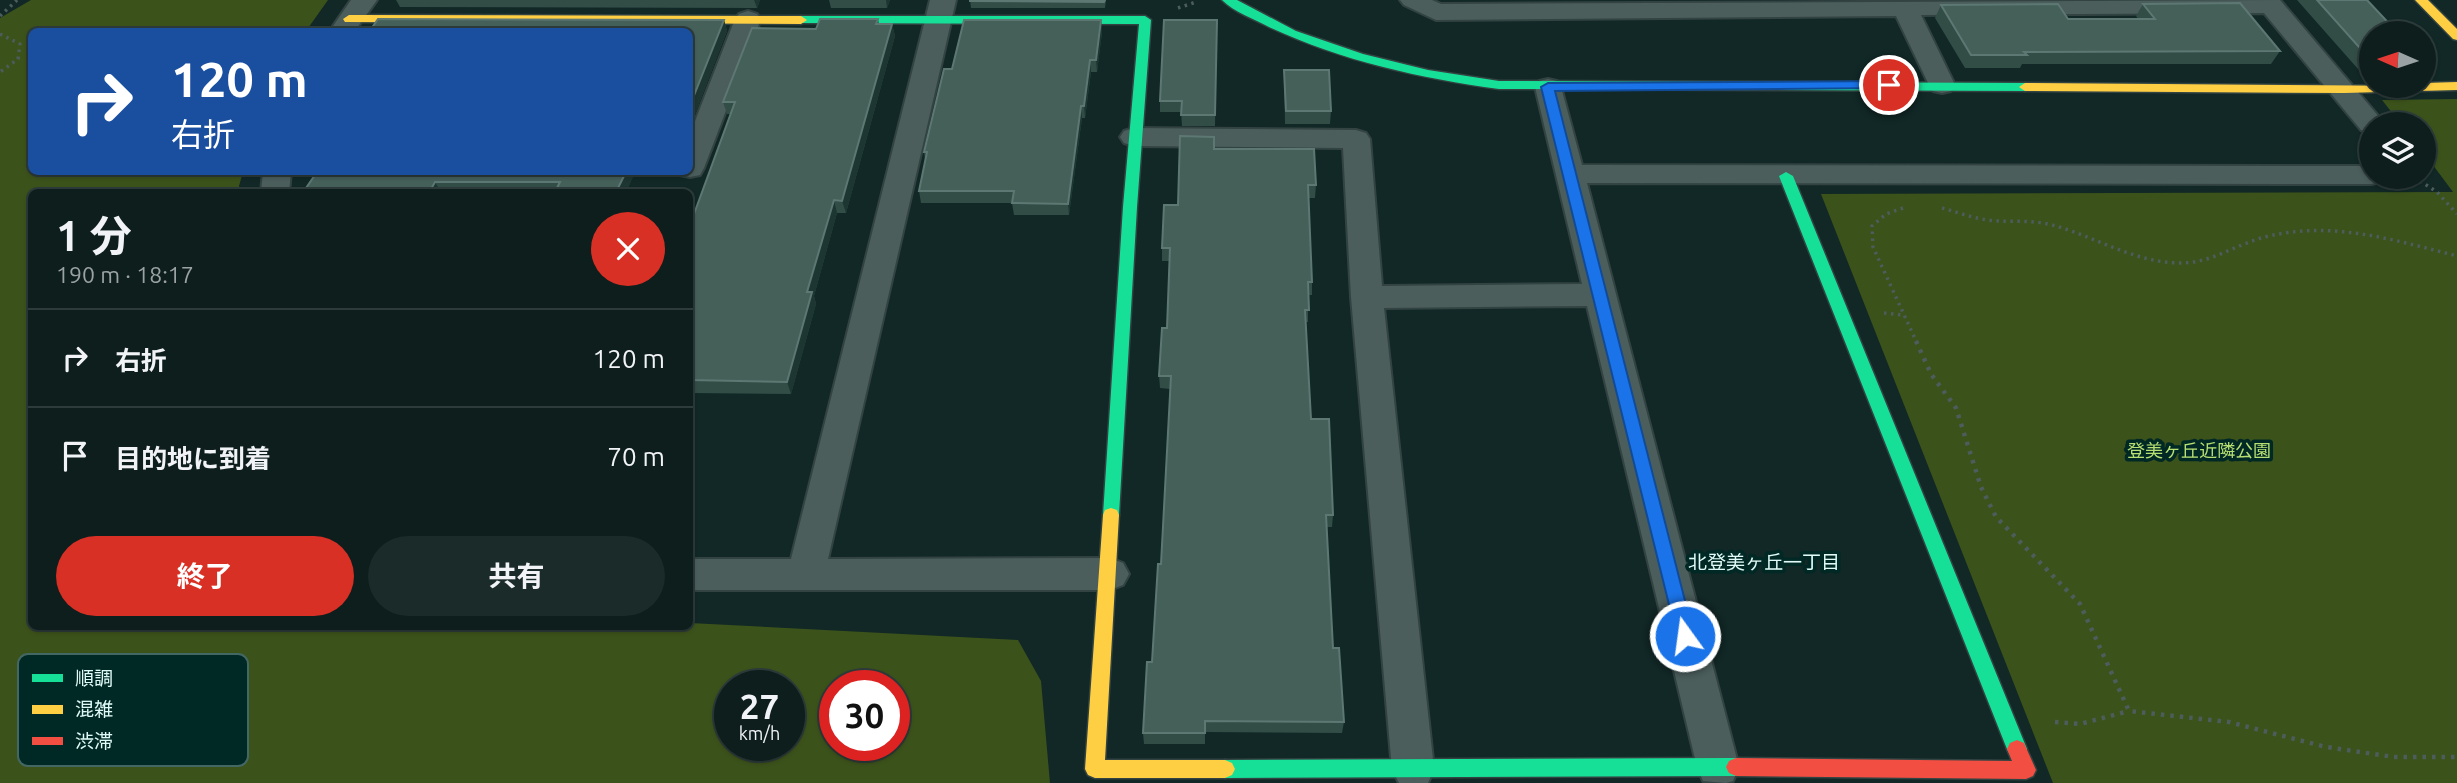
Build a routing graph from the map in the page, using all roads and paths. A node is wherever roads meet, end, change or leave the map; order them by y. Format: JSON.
{"nodes":[{"id":1,"x":17,"y":0,"type":"edge"},
{"id":2,"x":1228,"y":0,"type":"edge"},
{"id":3,"x":1413,"y":0,"type":"edge"},
{"id":4,"x":2421,"y":0,"type":"edge"},
{"id":5,"x":2269,"y":2,"type":"edge"},
{"id":6,"x":2085,"y":3,"type":"edge"},
{"id":7,"x":1532,"y":5,"type":"edge"},
{"id":8,"x":1703,"y":5,"type":"edge"},
{"id":9,"x":1904,"y":5,"type":"edge"},
{"id":10,"x":940,"y":9,"type":"edge"},
{"id":11,"x":0,"y":16,"type":"edge"},
{"id":12,"x":351,"y":17,"type":"edge"},
{"id":13,"x":748,"y":19,"type":"junction"},
{"id":14,"x":0,"y":34,"type":"edge"},
{"id":15,"x":2457,"y":36,"type":"edge"},
{"id":16,"x":0,"y":72,"type":"edge"},
{"id":17,"x":1942,"y":85,"type":"junction"},
{"id":18,"x":2457,"y":86,"type":"edge"},
{"id":19,"x":1548,"y":87,"type":"junction"},
{"id":20,"x":2344,"y":89,"type":"junction"},
{"id":21,"x":2362,"y":112,"type":"edge"},
{"id":22,"x":1134,"y":137,"type":"junction"},
{"id":23,"x":695,"y":140,"type":"edge"},
{"id":24,"x":1569,"y":174,"type":"junction"},
{"id":25,"x":2359,"y":175,"type":"edge"},
{"id":26,"x":1786,"y":176,"type":"junction"},
{"id":27,"x":2432,"y":189,"type":"edge"},
{"id":28,"x":1911,"y":205,"type":"dead end"},
{"id":29,"x":1933,"y":205,"type":"dead end"},
{"id":30,"x":2457,"y":214,"type":"edge"},
{"id":31,"x":2457,"y":256,"type":"edge"},
{"id":32,"x":1599,"y":295,"type":"junction"},
{"id":33,"x":1367,"y":297,"type":"junction"},
{"id":34,"x":1110,"y":574,"type":"junction"},
{"id":35,"x":693,"y":575,"type":"edge"},
{"id":36,"x":806,"y":575,"type":"junction"},
{"id":37,"x":2129,"y":711,"type":"junction"},
{"id":38,"x":2005,"y":720,"type":"junction"},
{"id":39,"x":2457,"y":757,"type":"edge"},
{"id":40,"x":1718,"y":767,"type":"junction"},
{"id":41,"x":1413,"y":769,"type":"junction"}],
"edges":[{"from":1,"to":11,"type":"path"},
{"from":2,"to":19,"type":"street"},
{"from":3,"to":7,"type":"street"},
{"from":4,"to":15,"type":"street"},
{"from":5,"to":6,"type":"street"},
{"from":5,"to":20,"type":"street"},
{"from":6,"to":9,"type":"street"},
{"from":7,"to":8,"type":"street"},
{"from":8,"to":9,"type":"street"},
{"from":9,"to":17,"type":"street"},
{"from":10,"to":13,"type":"street"},
{"from":10,"to":22,"type":"street"},
{"from":10,"to":36,"type":"street"},
{"from":12,"to":13,"type":"street"},
{"from":13,"to":23,"type":"street"},
{"from":14,"to":16,"type":"path"},
{"from":17,"to":19,"type":"street"},
{"from":17,"to":20,"type":"street"},
{"from":18,"to":20,"type":"street"},
{"from":19,"to":24,"type":"street"},
{"from":20,"to":21,"type":"street"},
{"from":22,"to":33,"type":"street"},
{"from":22,"to":34,"type":"street"},
{"from":24,"to":26,"type":"street"},
{"from":24,"to":32,"type":"street"},
{"from":25,"to":26,"type":"street"},
{"from":26,"to":38,"type":"street"},
{"from":27,"to":30,"type":"path"},
{"from":28,"to":37,"type":"path"},
{"from":29,"to":31,"type":"path"},
{"from":32,"to":33,"type":"street"},
{"from":32,"to":40,"type":"street"},
{"from":33,"to":41,"type":"street"},
{"from":34,"to":36,"type":"street"},
{"from":34,"to":41,"type":"street"},
{"from":35,"to":36,"type":"street"},
{"from":37,"to":38,"type":"path"},
{"from":37,"to":39,"type":"path"},
{"from":38,"to":40,"type":"street"},
{"from":40,"to":41,"type":"street"}]}
